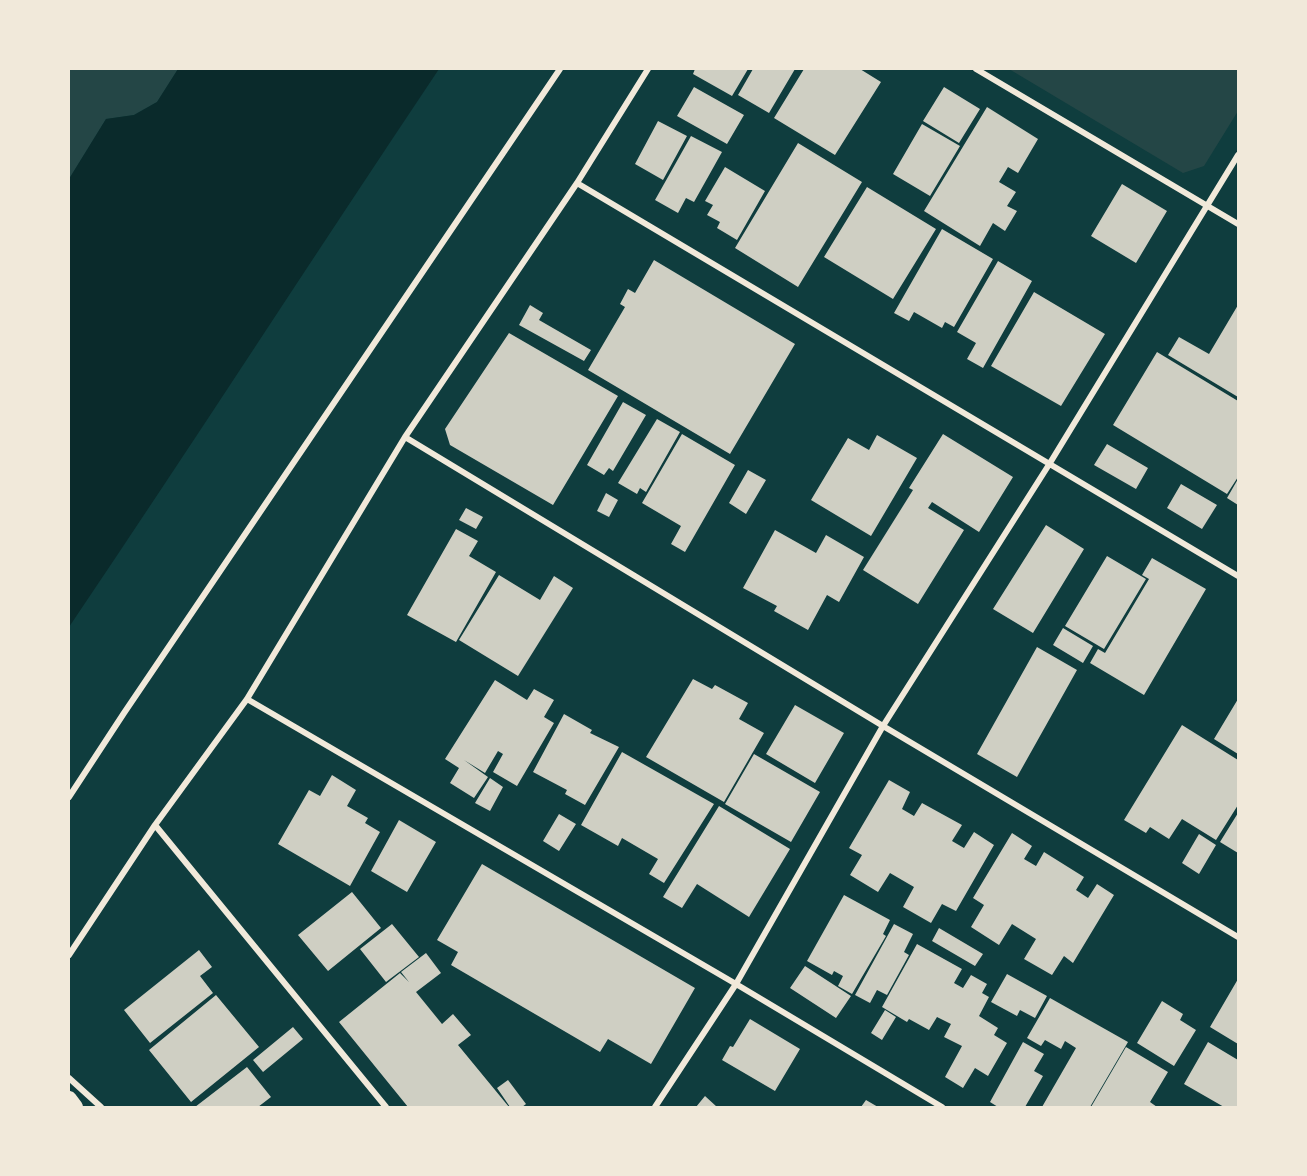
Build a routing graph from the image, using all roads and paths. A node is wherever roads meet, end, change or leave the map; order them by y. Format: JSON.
{"nodes":[{"id":1,"x":560,"y":69,"type":"edge"},
{"id":2,"x":648,"y":69,"type":"edge"},
{"id":3,"x":976,"y":69,"type":"edge"},
{"id":4,"x":1238,"y":155,"type":"edge"},
{"id":5,"x":577,"y":183,"type":"junction"},
{"id":6,"x":1207,"y":206,"type":"junction"},
{"id":7,"x":1238,"y":224,"type":"edge"},
{"id":8,"x":405,"y":436,"type":"junction"},
{"id":9,"x":1050,"y":463,"type":"junction"},
{"id":10,"x":1238,"y":576,"type":"edge"},
{"id":11,"x":247,"y":699,"type":"junction"},
{"id":12,"x":883,"y":726,"type":"junction"},
{"id":13,"x":69,"y":797,"type":"edge"},
{"id":14,"x":155,"y":825,"type":"junction"},
{"id":15,"x":1238,"y":937,"type":"edge"},
{"id":16,"x":69,"y":955,"type":"edge"},
{"id":17,"x":736,"y":984,"type":"junction"},
{"id":18,"x":69,"y":1078,"type":"edge"},
{"id":19,"x":69,"y":1100,"type":"edge"},
{"id":20,"x":75,"y":1107,"type":"edge"},
{"id":21,"x":101,"y":1107,"type":"edge"},
{"id":22,"x":386,"y":1107,"type":"edge"},
{"id":23,"x":655,"y":1107,"type":"edge"},
{"id":24,"x":942,"y":1107,"type":"edge"}],
"edges":[{"from":1,"to":13,"type":"street"},
{"from":2,"to":5,"type":"street"},
{"from":3,"to":6,"type":"street"},
{"from":4,"to":6,"type":"street"},
{"from":5,"to":8,"type":"street"},
{"from":5,"to":9,"type":"street"},
{"from":6,"to":7,"type":"street"},
{"from":6,"to":9,"type":"street"},
{"from":8,"to":11,"type":"street"},
{"from":8,"to":12,"type":"street"},
{"from":9,"to":10,"type":"street"},
{"from":9,"to":12,"type":"street"},
{"from":11,"to":14,"type":"street"},
{"from":11,"to":17,"type":"street"},
{"from":12,"to":15,"type":"street"},
{"from":12,"to":17,"type":"street"},
{"from":14,"to":16,"type":"street"},
{"from":14,"to":22,"type":"street"},
{"from":17,"to":23,"type":"street"},
{"from":17,"to":24,"type":"street"},
{"from":18,"to":21,"type":"street"},
{"from":19,"to":20,"type":"highway"}]}
